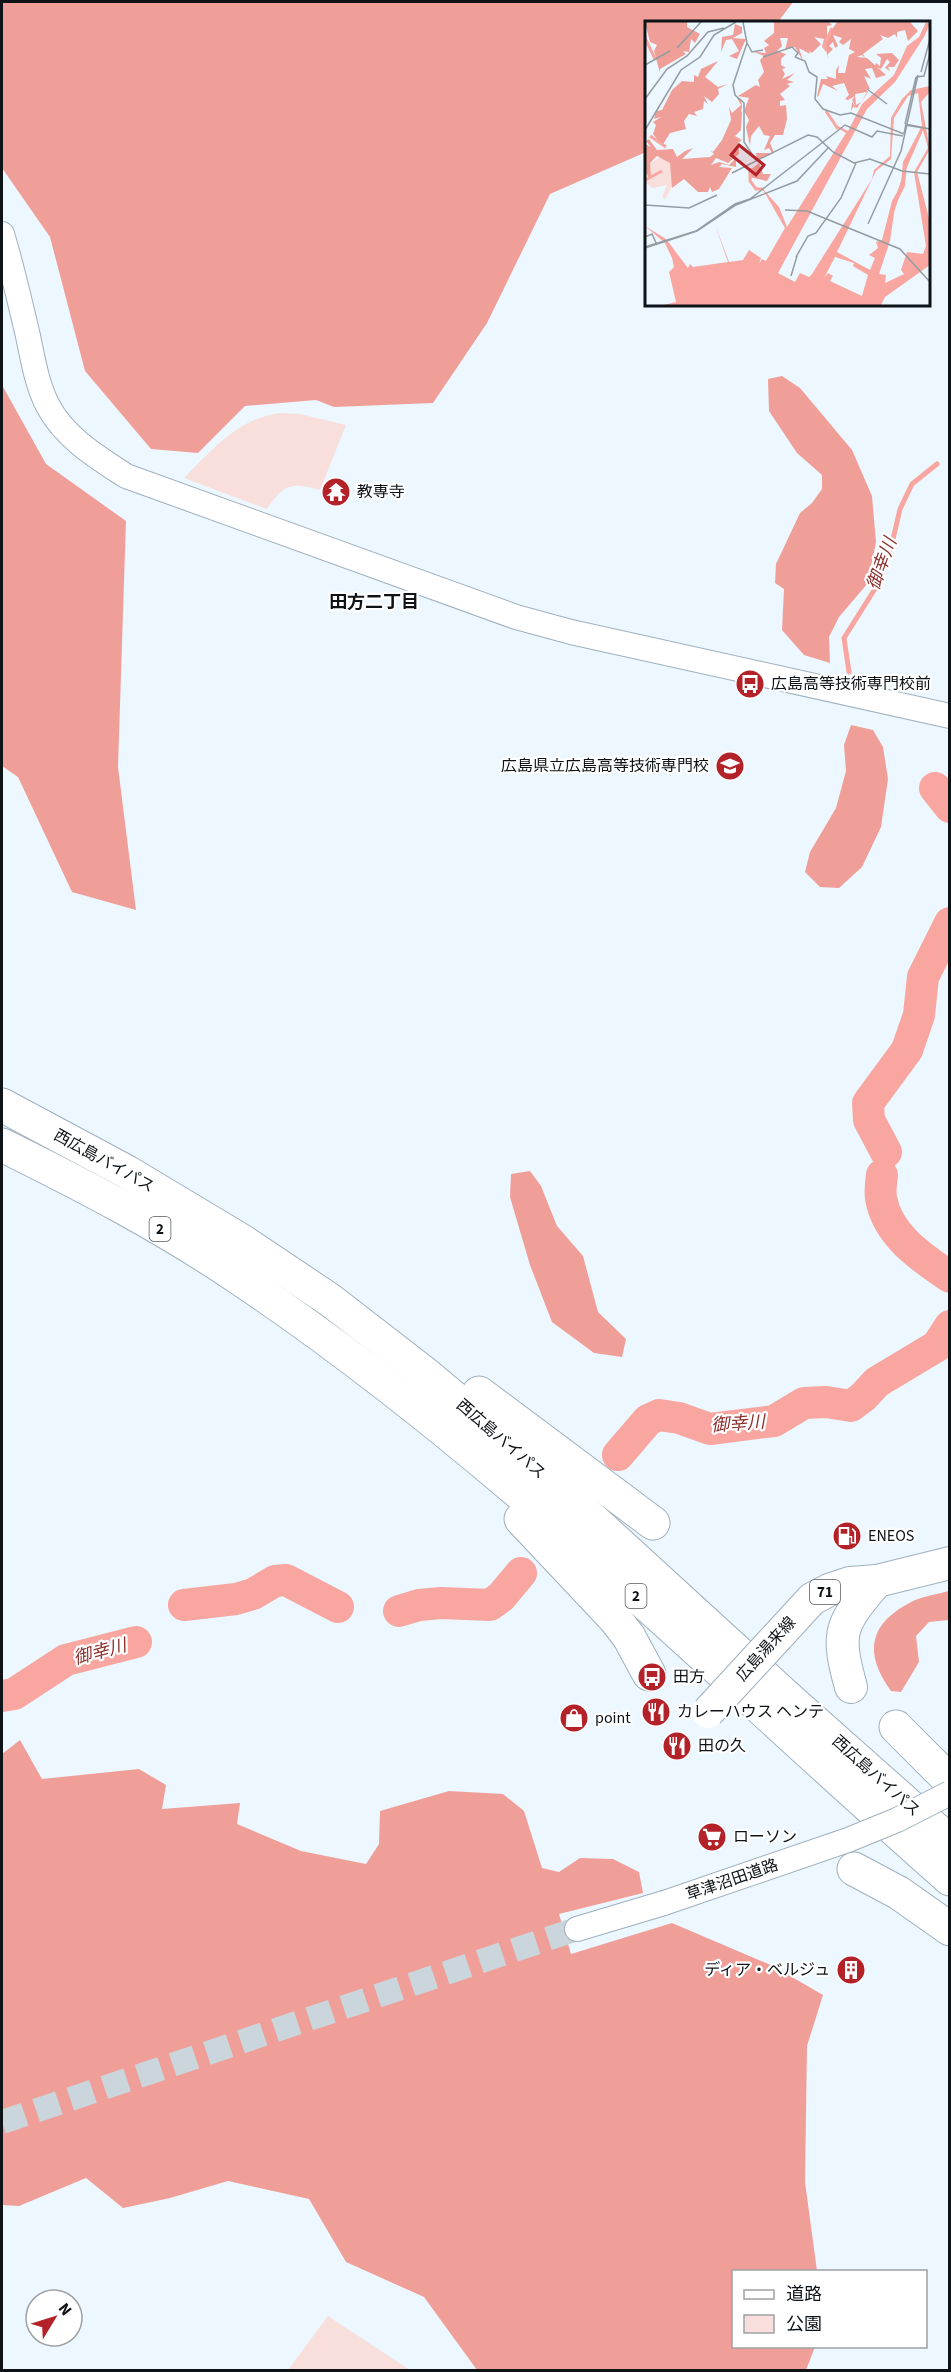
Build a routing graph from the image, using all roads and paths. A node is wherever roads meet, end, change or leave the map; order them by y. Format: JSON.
{"nodes":[{"id":1,"x":2,"y":234,"type":"edge"},
{"id":2,"x":950,"y":716,"type":"edge"},
{"id":3,"x":2,"y":1090,"type":"edge"},
{"id":4,"x":2,"y":1106,"type":"edge"},
{"id":5,"x":2,"y":1145,"type":"edge"},
{"id":6,"x":127,"y":1172,"type":"junction"},
{"id":7,"x":330,"y":1300,"type":"junction"},
{"id":8,"x":310,"y":1328,"type":"junction"},
{"id":9,"x":653,"y":1523,"type":"dead end"},
{"id":10,"x":950,"y":1563,"type":"edge"},
{"id":11,"x":877,"y":1581,"type":"junction"},
{"id":12,"x":649,"y":1674,"type":"dead end"},
{"id":13,"x":851,"y":1687,"type":"dead end"},
{"id":14,"x":702,"y":1718,"type":"dead end"},
{"id":15,"x":896,"y":1727,"type":"dead end"},
{"id":16,"x":950,"y":1781,"type":"edge"},
{"id":17,"x":950,"y":1793,"type":"edge"},
{"id":18,"x":950,"y":1842,"type":"edge"},
{"id":19,"x":854,"y":1869,"type":"dead end"},
{"id":20,"x":950,"y":1879,"type":"edge"},
{"id":21,"x":577,"y":1929,"type":"tunnel mouth"},
{"id":22,"x":950,"y":1929,"type":"edge"}],
"edges":[{"from":1,"to":2,"type":"street"},
{"from":3,"to":6,"type":"highway"},
{"from":4,"to":6,"type":"highway","name":"西広島バイパス","number":"2"},
{"from":5,"to":8,"type":"highway","name":"西広島バイパス","number":"2"},
{"from":6,"to":7,"type":"highway","name":"西広島バイパス","number":"2"},
{"from":7,"to":9,"type":"highway"},
{"from":7,"to":18,"type":"highway","name":"西広島バイパス","number":"2"},
{"from":8,"to":12,"type":"highway"},
{"from":8,"to":20,"type":"highway","name":"西広島バイパス","number":"2"},
{"from":10,"to":11,"type":"main road","name":"広島湯来線","number":"71"},
{"from":11,"to":13,"type":"main road"},
{"from":11,"to":14,"type":"main road","name":"広島湯来線","number":"71","bridge":true},
{"from":15,"to":16,"type":"highway"},
{"from":17,"to":21,"type":"street","name":"草津沼田道路","bridge":true},
{"from":19,"to":22,"type":"highway"}]}
